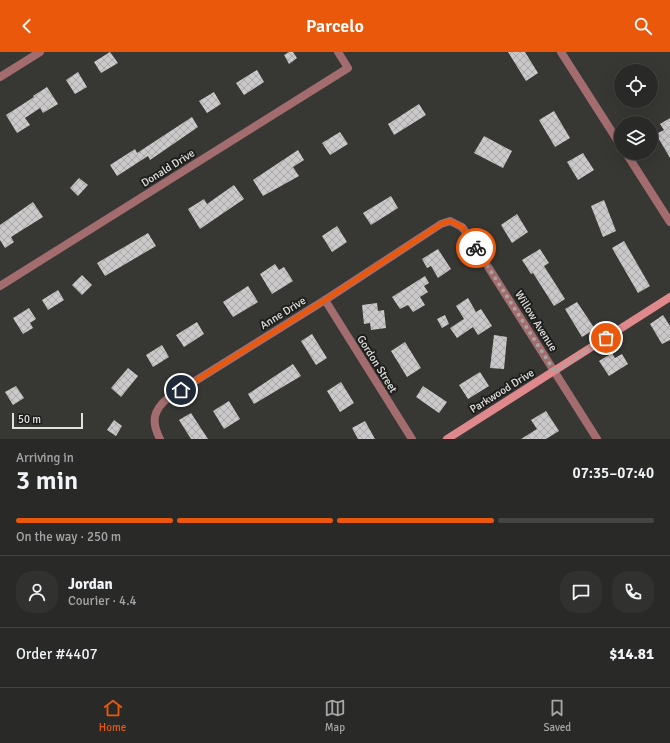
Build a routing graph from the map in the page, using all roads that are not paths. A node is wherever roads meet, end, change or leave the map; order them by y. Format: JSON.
{"nodes":[{"id":1,"x":40,"y":52,"type":"edge"},
{"id":2,"x":338,"y":52,"type":"edge"},
{"id":3,"x":561,"y":52,"type":"edge"},
{"id":4,"x":0,"y":77,"type":"edge"},
{"id":5,"x":614,"y":135,"type":"edge"},
{"id":6,"x":630,"y":160,"type":"edge"},
{"id":7,"x":450,"y":221,"type":"joint"},
{"id":8,"x":670,"y":222,"type":"edge"},
{"id":9,"x":0,"y":286,"type":"edge"},
{"id":10,"x":670,"y":297,"type":"edge"},
{"id":11,"x":325,"y":300,"type":"junction"},
{"id":12,"x":555,"y":372,"type":"junction"},
{"id":13,"x":160,"y":439,"type":"edge"},
{"id":14,"x":412,"y":439,"type":"edge"},
{"id":15,"x":447,"y":439,"type":"edge"},
{"id":16,"x":597,"y":439,"type":"edge"}],
"edges":[{"from":1,"to":4,"type":"street"},
{"from":2,"to":9,"type":"street","name":"Donald Drive"},
{"from":3,"to":5,"type":"street"},
{"from":6,"to":8,"type":"street"},
{"from":7,"to":11,"type":"street","name":"Anne Drive"},
{"from":7,"to":12,"type":"street","name":"Willow Avenue"},
{"from":10,"to":12,"type":"street","name":"Parkwood Drive"},
{"from":11,"to":13,"type":"street","name":"Anne Drive"},
{"from":11,"to":14,"type":"street","name":"Gordon Street"},
{"from":12,"to":15,"type":"street","name":"Parkwood Drive"},
{"from":12,"to":16,"type":"street","name":"Willow Avenue"}]}
